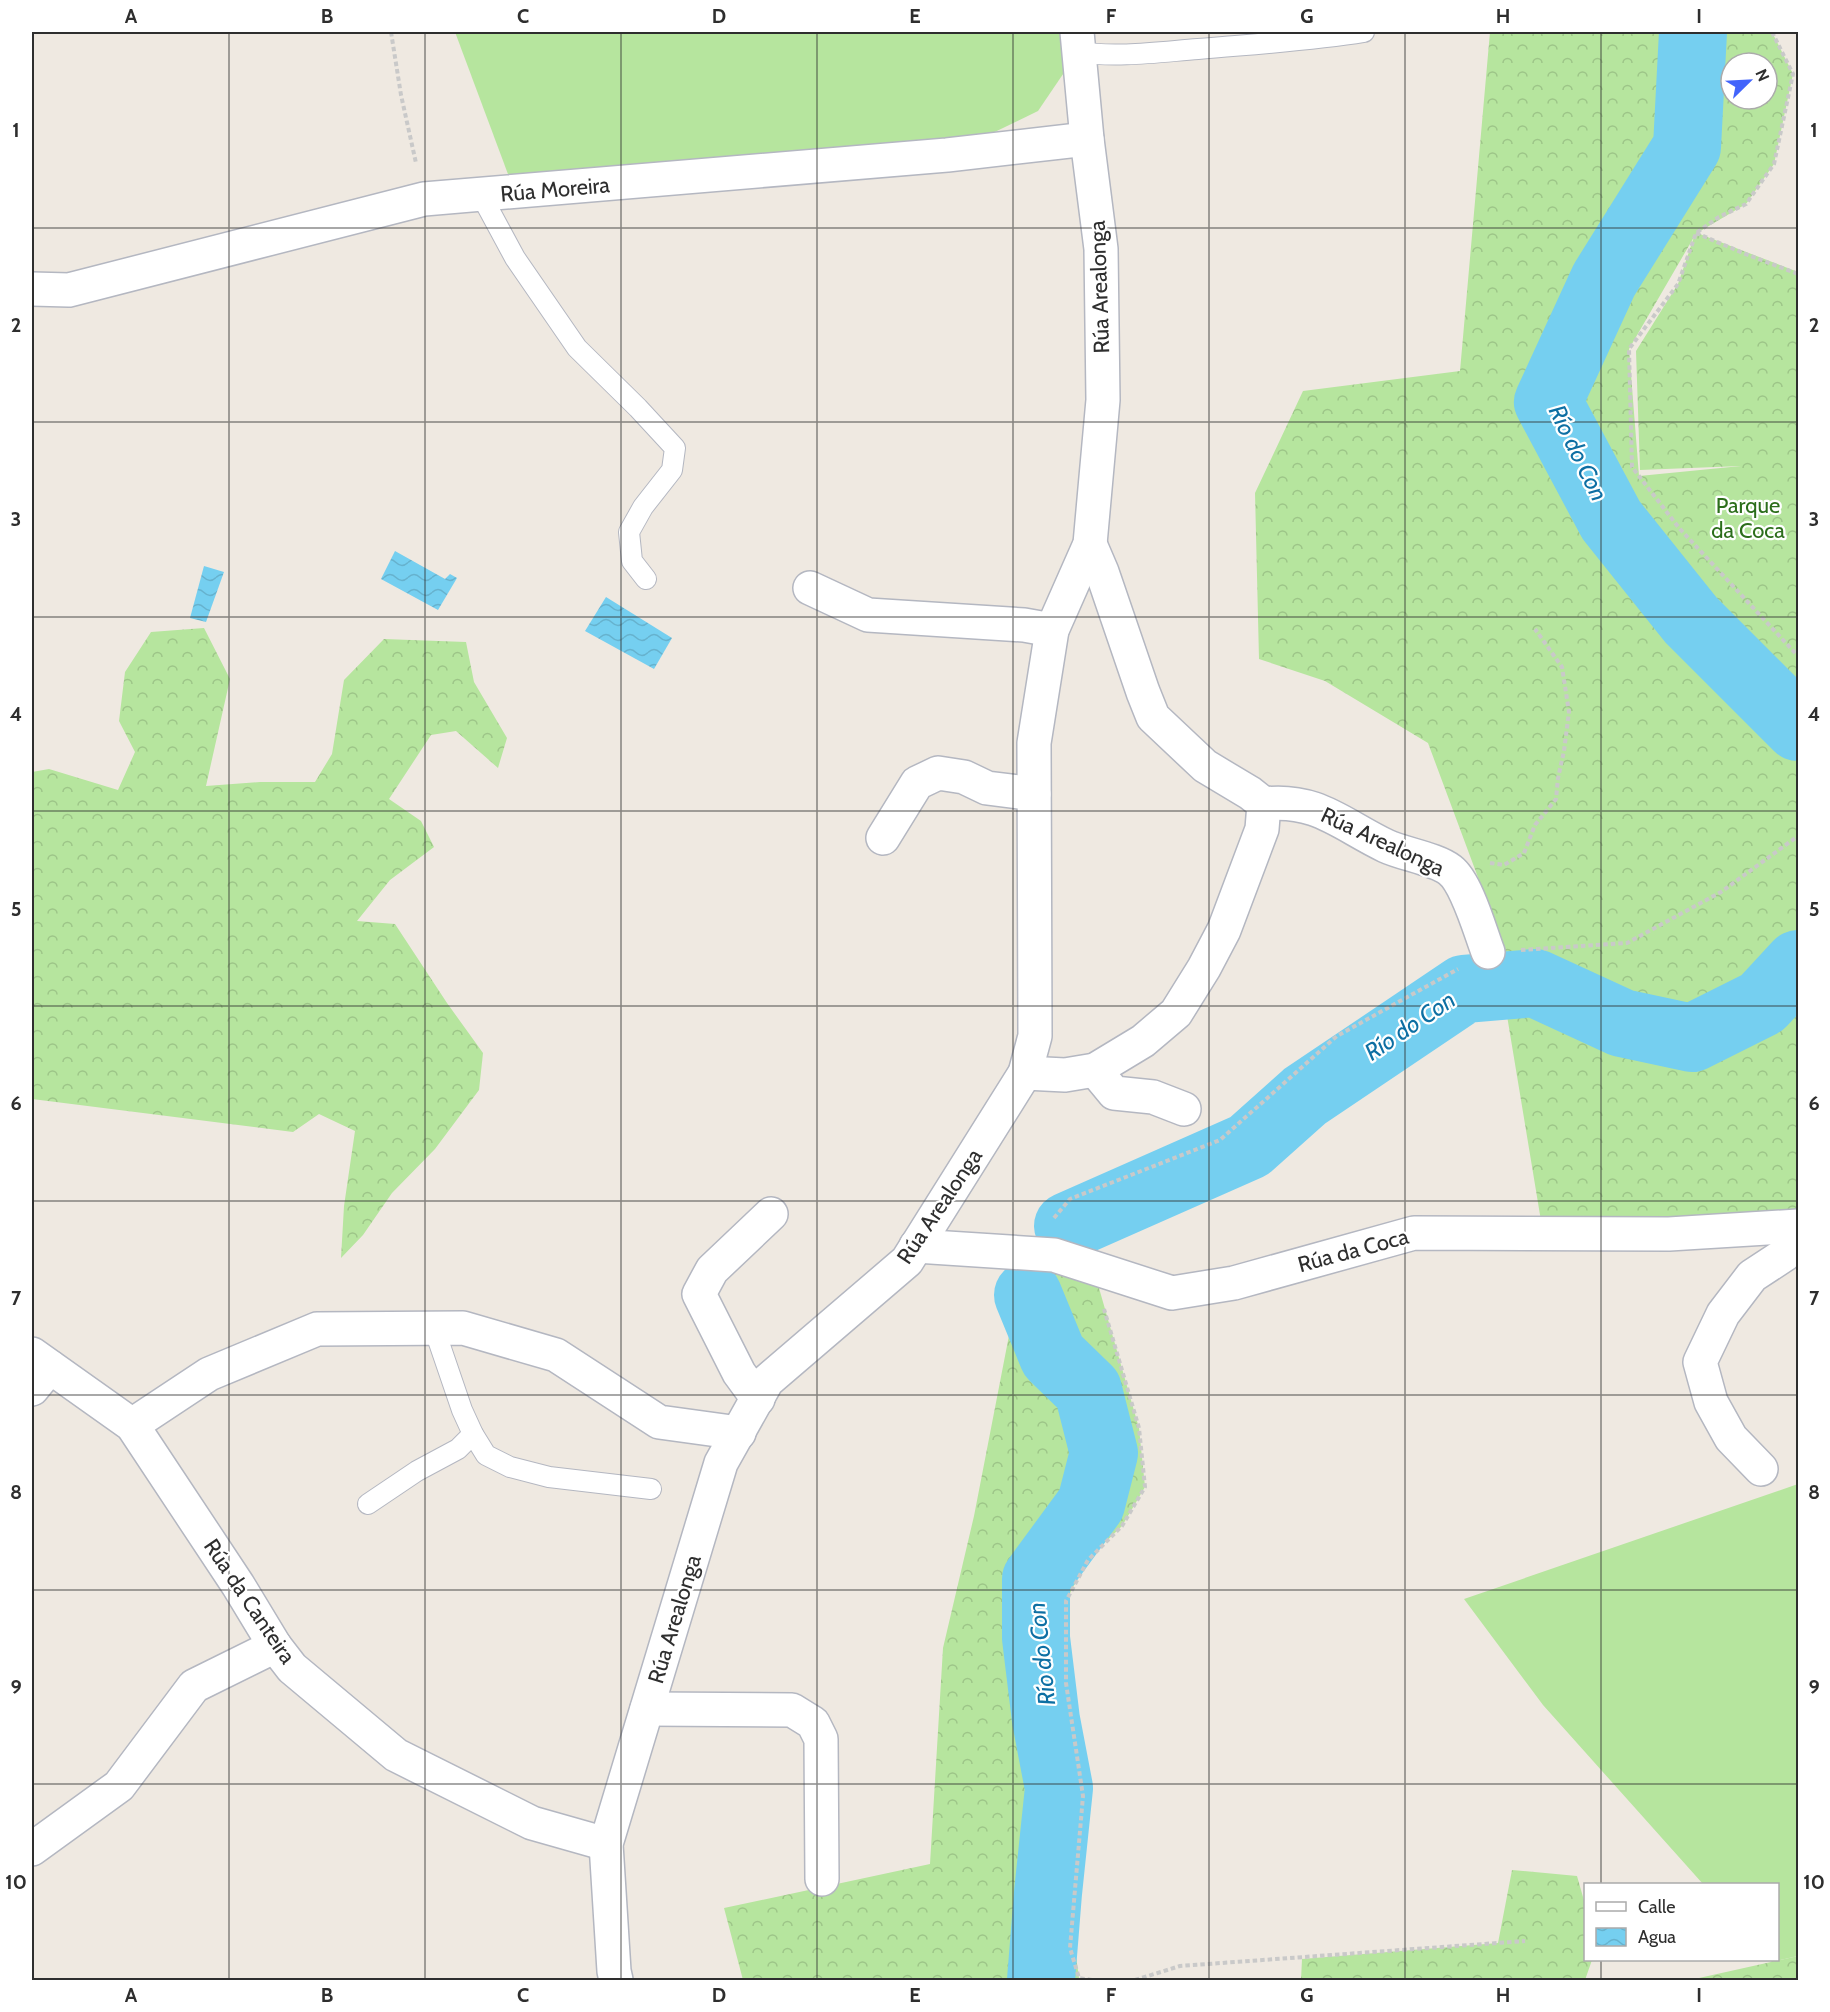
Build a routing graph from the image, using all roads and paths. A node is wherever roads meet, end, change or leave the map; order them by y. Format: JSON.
{"nodes":[{"id":1,"x":391,"y":32,"type":"edge"},
{"id":2,"x":1364,"y":32,"type":"edge"},
{"id":3,"x":1772,"y":32,"type":"edge"},
{"id":4,"x":1077,"y":42,"type":"edge"},
{"id":5,"x":1087,"y":139,"type":"junction"},
{"id":6,"x":481,"y":195,"type":"junction"},
{"id":7,"x":424,"y":199,"type":"junction"},
{"id":8,"x":1696,"y":233,"type":"junction"},
{"id":9,"x":1798,"y":274,"type":"edge"},
{"id":10,"x":32,"y":289,"type":"edge"},
{"id":11,"x":1090,"y":544,"type":"junction"},
{"id":12,"x":646,"y":579,"type":"dead end"},
{"id":13,"x":810,"y":588,"type":"dead end"},
{"id":14,"x":1535,"y":629,"type":"dead end"},
{"id":15,"x":1052,"y":630,"type":"junction"},
{"id":16,"x":1798,"y":656,"type":"edge"},
{"id":17,"x":1034,"y":794,"type":"junction"},
{"id":18,"x":1263,"y":804,"type":"junction"},
{"id":19,"x":1798,"y":836,"type":"edge"},
{"id":20,"x":883,"y":838,"type":"dead end"},
{"id":21,"x":1450,"y":869,"type":"junction"},
{"id":22,"x":1488,"y":952,"type":"junction"},
{"id":23,"x":1095,"y":1070,"type":"junction"},
{"id":24,"x":1025,"y":1073,"type":"junction"},
{"id":25,"x":1184,"y":1108,"type":"dead end"},
{"id":26,"x":771,"y":1214,"type":"dead end"},
{"id":27,"x":1798,"y":1226,"type":"edge"},
{"id":28,"x":1798,"y":1241,"type":"edge"},
{"id":29,"x":916,"y":1246,"type":"junction"},
{"id":30,"x":1025,"y":1253,"type":"junction"},
{"id":31,"x":1093,"y":1268,"type":"junction"},
{"id":32,"x":434,"y":1328,"type":"junction"},
{"id":33,"x":38,"y":1370,"type":"edge"},
{"id":34,"x":758,"y":1399,"type":"junction"},
{"id":35,"x":132,"y":1425,"type":"junction"},
{"id":36,"x":739,"y":1433,"type":"junction"},
{"id":37,"x":473,"y":1434,"type":"junction"},
{"id":38,"x":1761,"y":1469,"type":"dead end"},
{"id":39,"x":651,"y":1489,"type":"dead end"},
{"id":40,"x":368,"y":1504,"type":"dead end"},
{"id":41,"x":275,"y":1646,"type":"junction"},
{"id":42,"x":647,"y":1709,"type":"junction"},
{"id":43,"x":606,"y":1844,"type":"junction"},
{"id":44,"x":32,"y":1849,"type":"edge"},
{"id":45,"x":822,"y":1879,"type":"dead end"},
{"id":46,"x":1525,"y":1941,"type":"dead end"},
{"id":47,"x":616,"y":1980,"type":"edge"},
{"id":48,"x":1092,"y":1980,"type":"edge"},
{"id":49,"x":1135,"y":1980,"type":"edge"}],
"edges":[{"from":1,"to":7,"type":"path"},
{"from":2,"to":4,"type":"lane"},
{"from":3,"to":8,"type":"path"},
{"from":4,"to":5,"type":"street","name":"Rúa Arealonga"},
{"from":5,"to":6,"type":"street","name":"Rúa Moreira"},
{"from":5,"to":11,"type":"street","name":"Rúa Arealonga"},
{"from":6,"to":7,"type":"street","name":"Rúa Moreira"},
{"from":6,"to":12,"type":"lane"},
{"from":7,"to":10,"type":"street","name":"Rúa Moreira"},
{"from":8,"to":9,"type":"path"},
{"from":8,"to":16,"type":"path"},
{"from":11,"to":15,"type":"street","name":"Rúa Arealonga"},
{"from":11,"to":18,"type":"street","name":"Rúa Arealonga"},
{"from":13,"to":15,"type":"street"},
{"from":14,"to":21,"type":"path"},
{"from":15,"to":17,"type":"street","name":"Rúa Arealonga"},
{"from":17,"to":20,"type":"street"},
{"from":17,"to":24,"type":"street","name":"Rúa Arealonga"},
{"from":18,"to":21,"type":"street","name":"Rúa Arealonga"},
{"from":18,"to":23,"type":"street"},
{"from":19,"to":22,"type":"path"},
{"from":21,"to":22,"type":"street","name":"Rúa Arealonga"},
{"from":22,"to":30,"type":"path"},
{"from":23,"to":24,"type":"street"},
{"from":23,"to":25,"type":"street"},
{"from":24,"to":29,"type":"street","name":"Rúa Arealonga"},
{"from":26,"to":34,"type":"street"},
{"from":27,"to":31,"type":"street","name":"Rúa da Coca"},
{"from":28,"to":38,"type":"street"},
{"from":29,"to":30,"type":"street","name":"Rúa da Coca"},
{"from":29,"to":34,"type":"street","name":"Rúa Arealonga"},
{"from":30,"to":31,"type":"street","name":"Rúa da Coca"},
{"from":31,"to":48,"type":"path"},
{"from":32,"to":35,"type":"street"},
{"from":32,"to":36,"type":"street"},
{"from":32,"to":37,"type":"lane"},
{"from":33,"to":35,"type":"street","name":"Rúa da Canteira"},
{"from":34,"to":36,"type":"street","name":"Rúa Arealonga"},
{"from":35,"to":41,"type":"street","name":"Rúa da Canteira"},
{"from":36,"to":42,"type":"street","name":"Rúa Arealonga"},
{"from":37,"to":39,"type":"lane"},
{"from":37,"to":40,"type":"lane"},
{"from":41,"to":43,"type":"street","name":"Rúa da Canteira"},
{"from":41,"to":44,"type":"street"},
{"from":42,"to":43,"type":"street","name":"Rúa Arealonga"},
{"from":42,"to":45,"type":"street","name":"Rúa Arealonga"},
{"from":43,"to":47,"type":"street","name":"Rúa Arealonga"},
{"from":46,"to":49,"type":"path"}]}
